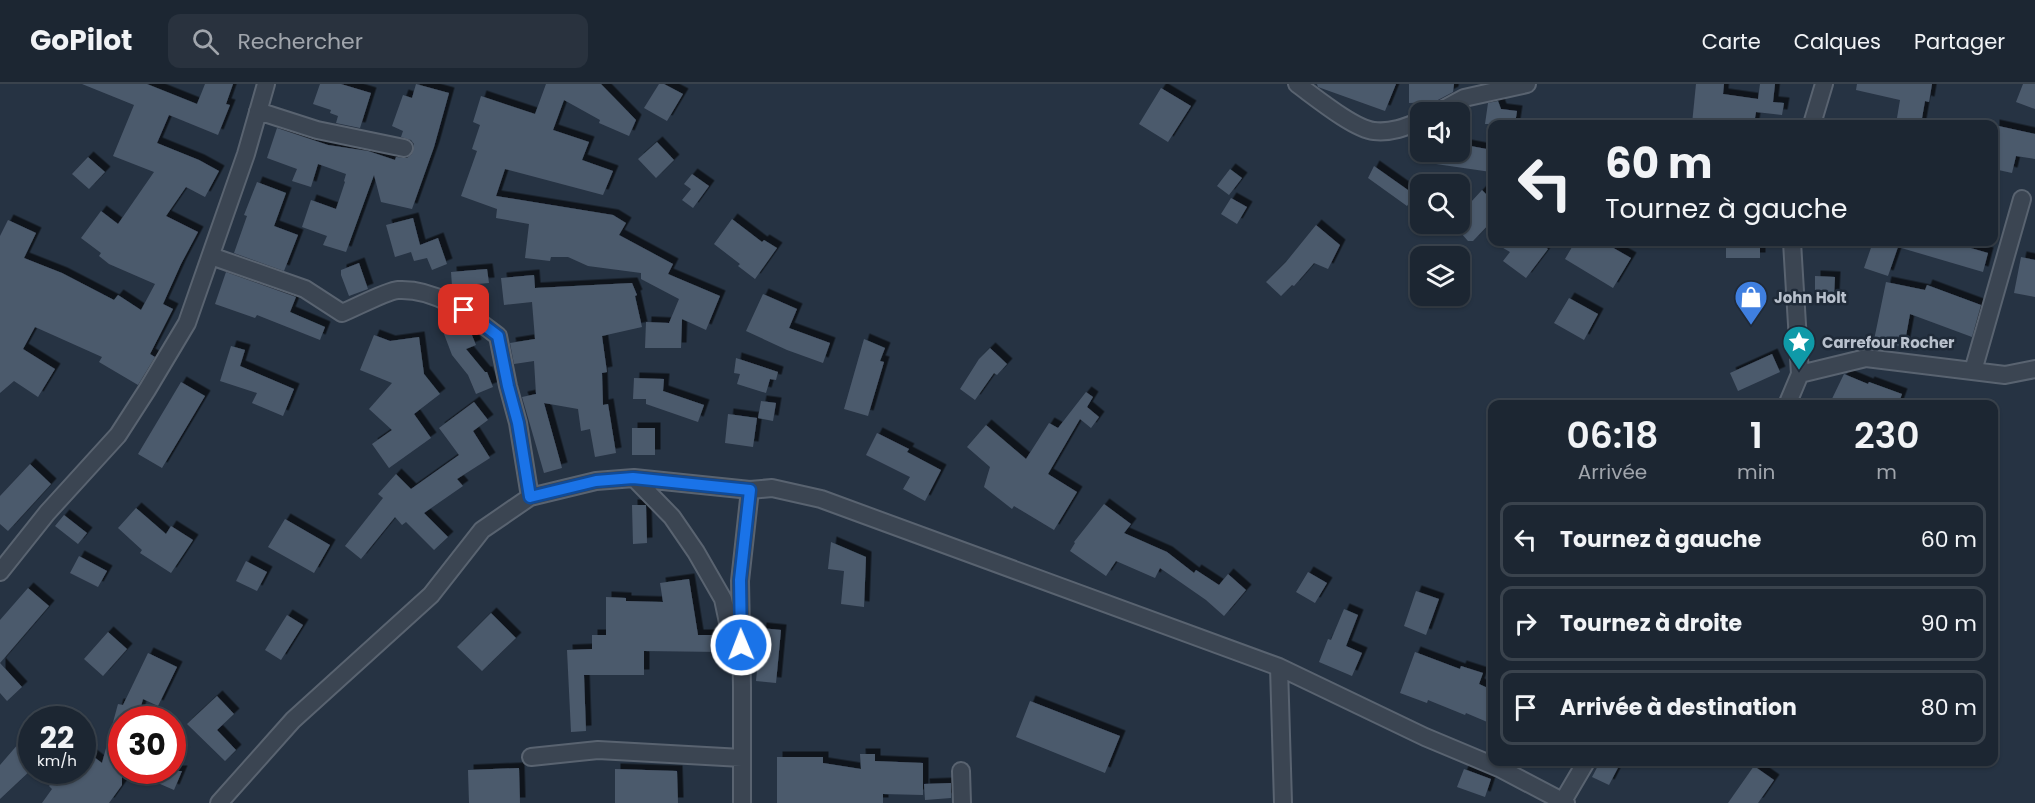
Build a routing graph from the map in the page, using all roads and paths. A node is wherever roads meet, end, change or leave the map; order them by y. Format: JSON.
{"nodes":[{"id":1,"x":266,"y":84,"type":"edge"},
{"id":2,"x":1297,"y":84,"type":"edge"},
{"id":3,"x":1527,"y":84,"type":"edge"},
{"id":4,"x":1824,"y":84,"type":"edge"},
{"id":5,"x":1457,"y":102,"type":"edge"},
{"id":6,"x":258,"y":111,"type":"junction"},
{"id":7,"x":1813,"y":120,"type":"edge"},
{"id":8,"x":1410,"y":125,"type":"edge"},
{"id":9,"x":404,"y":148,"type":"dead end"},
{"id":10,"x":2022,"y":198,"type":"dead end"},
{"id":11,"x":1792,"y":246,"type":"edge"},
{"id":12,"x":211,"y":256,"type":"junction"},
{"id":13,"x":2035,"y":369,"type":"edge"},
{"id":14,"x":1973,"y":371,"type":"junction"},
{"id":15,"x":1800,"y":374,"type":"junction"},
{"id":16,"x":1789,"y":400,"type":"edge"},
{"id":17,"x":633,"y":478,"type":"junction"},
{"id":18,"x":750,"y":490,"type":"junction"},
{"id":19,"x":530,"y":497,"type":"junction"},
{"id":20,"x":0,"y":572,"type":"edge"},
{"id":21,"x":1280,"y":667,"type":"junction"},
{"id":22,"x":742,"y":687,"type":"junction"},
{"id":23,"x":531,"y":757,"type":"dead end"},
{"id":24,"x":742,"y":758,"type":"junction"},
{"id":25,"x":1488,"y":763,"type":"edge"},
{"id":26,"x":1494,"y":766,"type":"edge"},
{"id":27,"x":1584,"y":766,"type":"edge"},
{"id":28,"x":961,"y":771,"type":"dead end"},
{"id":29,"x":1565,"y":802,"type":"edge"},
{"id":30,"x":219,"y":803,"type":"edge"},
{"id":31,"x":742,"y":803,"type":"edge"},
{"id":32,"x":962,"y":803,"type":"edge"},
{"id":33,"x":1283,"y":803,"type":"edge"}],
"edges":[{"from":1,"to":6,"type":"street"},
{"from":2,"to":8,"type":"street"},
{"from":3,"to":5,"type":"street"},
{"from":4,"to":7,"type":"street"},
{"from":6,"to":9,"type":"street"},
{"from":6,"to":12,"type":"street"},
{"from":10,"to":14,"type":"street"},
{"from":11,"to":15,"type":"street"},
{"from":12,"to":19,"type":"street"},
{"from":12,"to":20,"type":"street"},
{"from":13,"to":14,"type":"street"},
{"from":14,"to":15,"type":"street"},
{"from":15,"to":16,"type":"street"},
{"from":17,"to":18,"type":"street"},
{"from":17,"to":19,"type":"street"},
{"from":17,"to":22,"type":"street"},
{"from":18,"to":21,"type":"street"},
{"from":18,"to":22,"type":"street"},
{"from":19,"to":30,"type":"street"},
{"from":21,"to":25,"type":"street"},
{"from":21,"to":33,"type":"street"},
{"from":22,"to":24,"type":"street"},
{"from":23,"to":24,"type":"street"},
{"from":24,"to":31,"type":"street"},
{"from":26,"to":29,"type":"street"},
{"from":27,"to":29,"type":"street"},
{"from":28,"to":32,"type":"street"}]}
